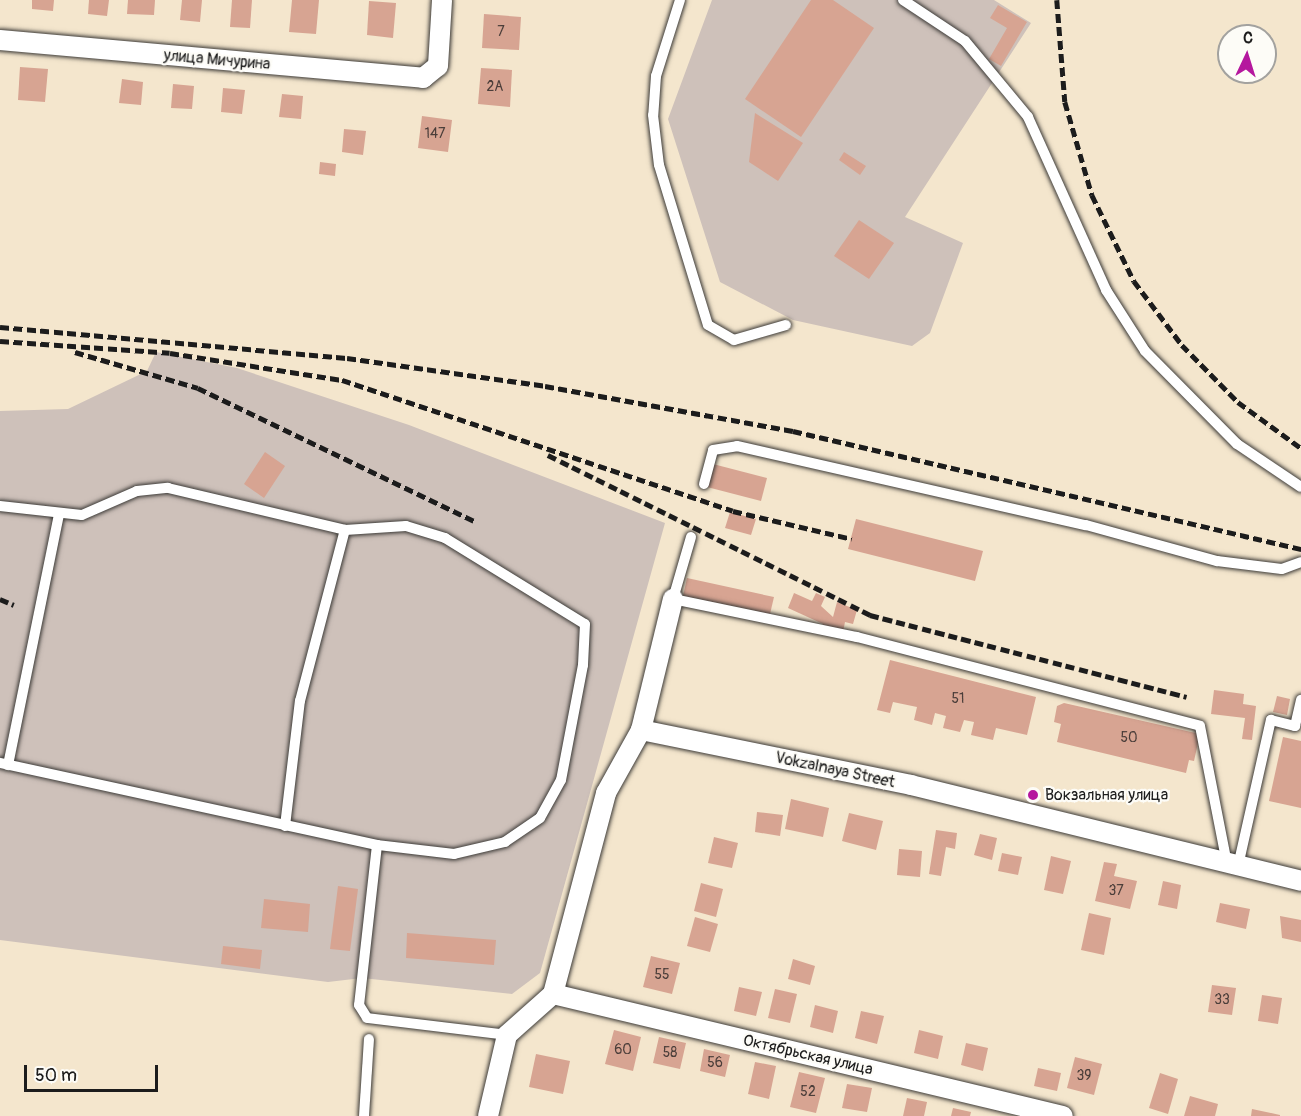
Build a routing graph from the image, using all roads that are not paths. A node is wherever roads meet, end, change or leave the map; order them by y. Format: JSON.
{"nodes":[{"id":1,"x":442,"y":0,"type":"edge"},
{"id":2,"x":680,"y":0,"type":"edge"},
{"id":3,"x":903,"y":0,"type":"edge"},
{"id":4,"x":0,"y":40,"type":"edge"},
{"id":5,"x":786,"y":325,"type":"dead end"},
{"id":6,"x":704,"y":484,"type":"dead end"},
{"id":7,"x":1301,"y":487,"type":"edge"},
{"id":8,"x":0,"y":506,"type":"edge"},
{"id":9,"x":58,"y":514,"type":"junction"},
{"id":10,"x":345,"y":530,"type":"junction"},
{"id":11,"x":691,"y":537,"type":"dead end"},
{"id":12,"x":1301,"y":562,"type":"edge"},
{"id":13,"x":673,"y":599,"type":"junction"},
{"id":14,"x":1301,"y":700,"type":"edge"},
{"id":15,"x":641,"y":730,"type":"junction"},
{"id":16,"x":4,"y":764,"type":"edge"},
{"id":17,"x":285,"y":826,"type":"junction"},
{"id":18,"x":377,"y":845,"type":"junction"},
{"id":19,"x":1232,"y":865,"type":"junction"},
{"id":20,"x":1301,"y":880,"type":"edge"},
{"id":21,"x":553,"y":994,"type":"junction"},
{"id":22,"x":507,"y":1035,"type":"junction"},
{"id":23,"x":369,"y":1039,"type":"dead end"},
{"id":24,"x":364,"y":1116,"type":"edge"},
{"id":25,"x":488,"y":1116,"type":"edge"},
{"id":26,"x":1063,"y":1116,"type":"edge"}],
"edges":[{"from":1,"to":4,"type":"street","name":"улица Мичурина"},
{"from":2,"to":5,"type":"lane"},
{"from":3,"to":7,"type":"lane"},
{"from":6,"to":12,"type":"lane"},
{"from":8,"to":9,"type":"lane"},
{"from":9,"to":10,"type":"lane"},
{"from":9,"to":16,"type":"lane"},
{"from":10,"to":17,"type":"lane"},
{"from":10,"to":18,"type":"lane"},
{"from":11,"to":13,"type":"lane"},
{"from":13,"to":15,"type":"street"},
{"from":13,"to":19,"type":"lane"},
{"from":14,"to":19,"type":"lane"},
{"from":15,"to":19,"type":"street","name":"Vokzalnaya Street"},
{"from":15,"to":21,"type":"street"},
{"from":16,"to":17,"type":"lane"},
{"from":17,"to":18,"type":"lane"},
{"from":18,"to":22,"type":"lane"},
{"from":19,"to":20,"type":"street","name":"Vokzalnaya Street"},
{"from":21,"to":22,"type":"street"},
{"from":21,"to":26,"type":"street","name":"Октябрьская улица"},
{"from":22,"to":25,"type":"street"},
{"from":23,"to":24,"type":"lane"}]}
